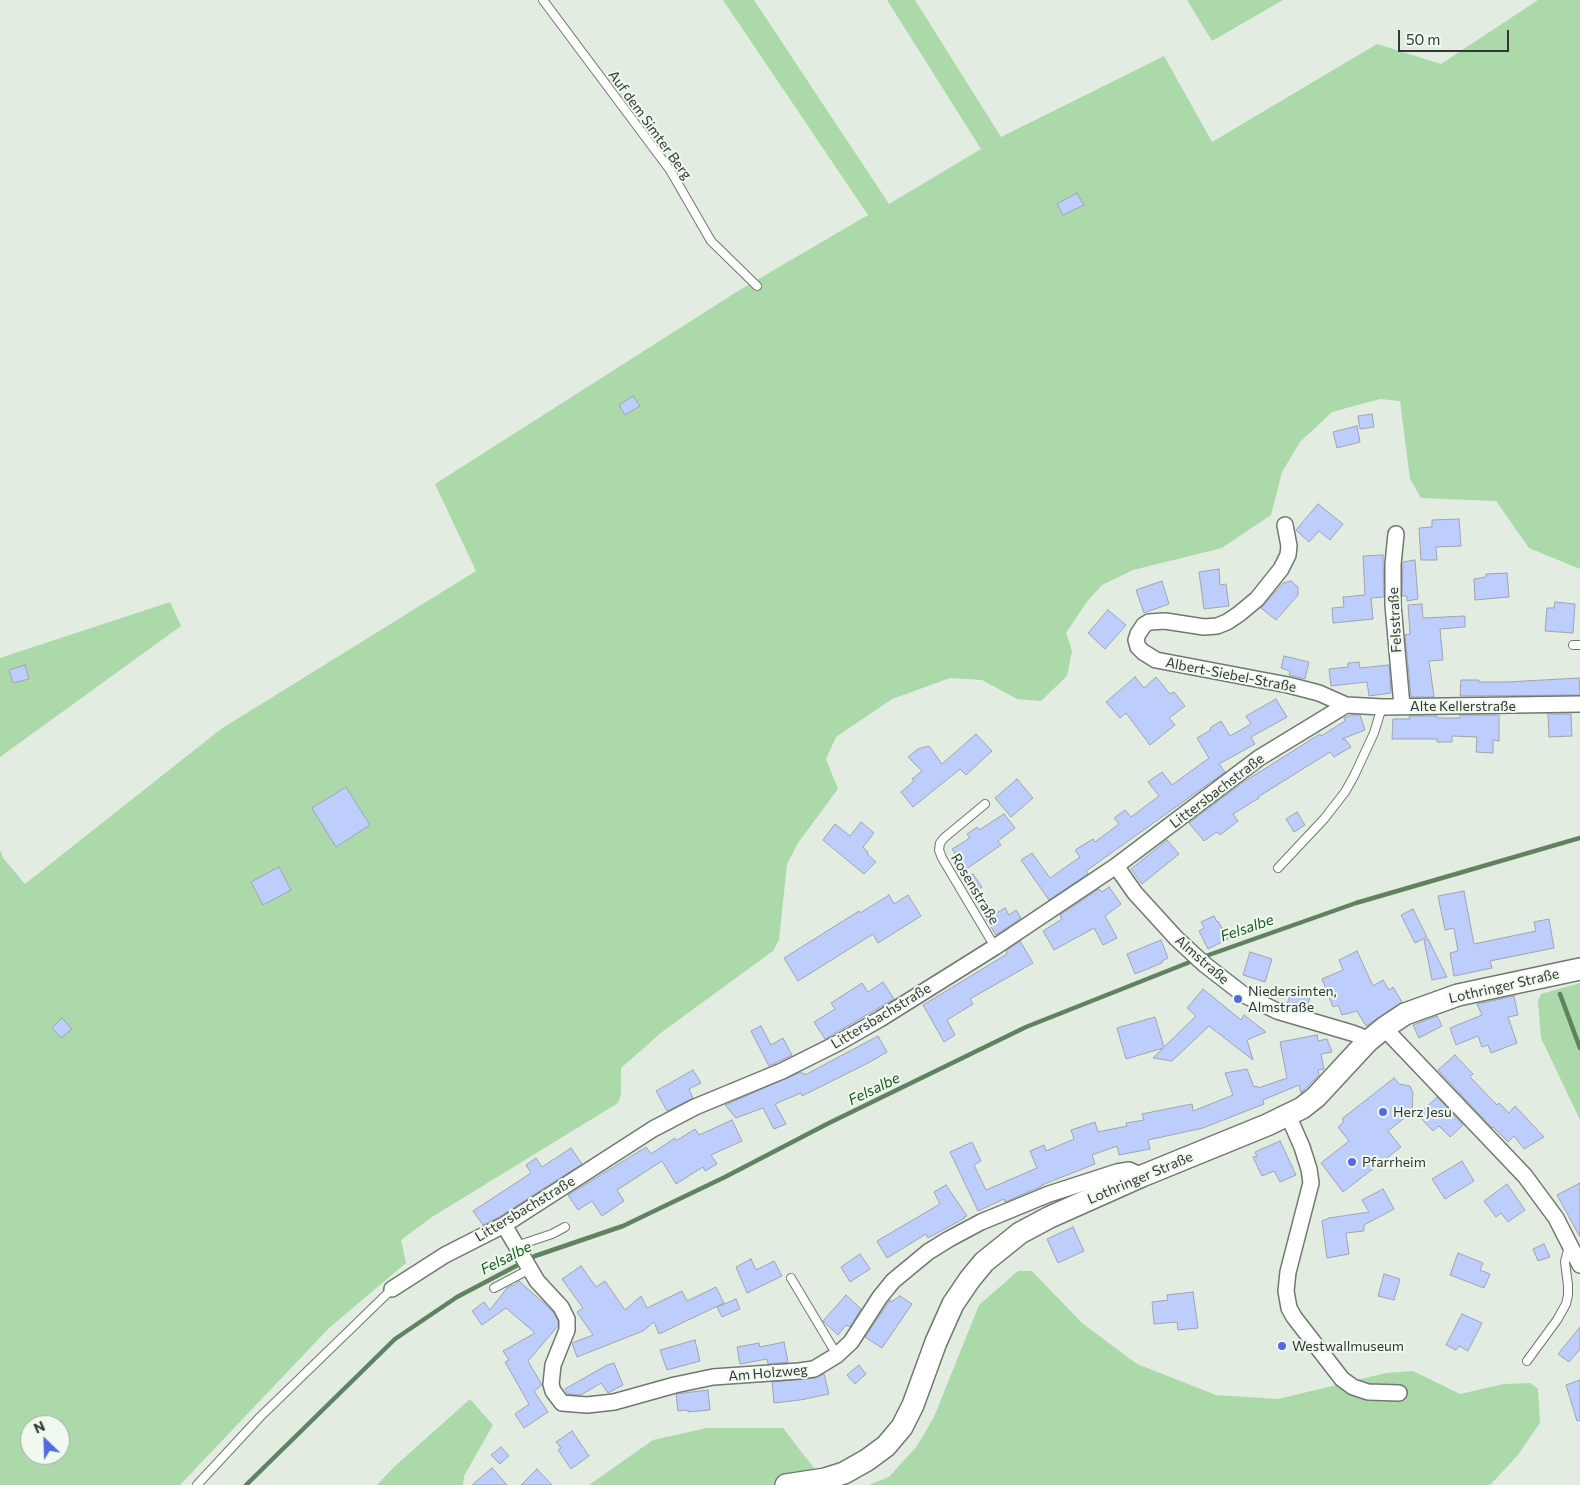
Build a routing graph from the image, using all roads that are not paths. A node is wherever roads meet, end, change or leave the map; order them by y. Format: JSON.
{"nodes":[{"id":1,"x":543,"y":0,"type":"edge"},
{"id":2,"x":757,"y":286,"type":"dead end"},
{"id":3,"x":1285,"y":526,"type":"dead end"},
{"id":4,"x":1396,"y":534,"type":"dead end"},
{"id":5,"x":1580,"y":704,"type":"edge"},
{"id":6,"x":1346,"y":705,"type":"junction"},
{"id":7,"x":1402,"y":706,"type":"junction"},
{"id":8,"x":1382,"y":707,"type":"junction"},
{"id":9,"x":986,"y":804,"type":"dead end"},
{"id":10,"x":1116,"y":866,"type":"junction"},
{"id":11,"x":1278,"y":868,"type":"dead end"},
{"id":12,"x":995,"y":947,"type":"junction"},
{"id":13,"x":1580,"y":968,"type":"edge"},
{"id":14,"x":1384,"y":1028,"type":"junction"},
{"id":15,"x":1367,"y":1042,"type":"junction"},
{"id":16,"x":1288,"y":1116,"type":"junction"},
{"id":17,"x":1142,"y":1176,"type":"junction"},
{"id":18,"x":504,"y":1225,"type":"junction"},
{"id":19,"x":565,"y":1228,"type":"dead end"},
{"id":20,"x":1570,"y":1244,"type":"junction"},
{"id":21,"x":518,"y":1249,"type":"junction"},
{"id":22,"x":1580,"y":1265,"type":"edge"},
{"id":23,"x":529,"y":1268,"type":"junction"},
{"id":24,"x":791,"y":1278,"type":"dead end"},
{"id":25,"x":494,"y":1288,"type":"dead end"},
{"id":26,"x":392,"y":1290,"type":"joint"},
{"id":27,"x":837,"y":1355,"type":"junction"},
{"id":28,"x":1527,"y":1361,"type":"dead end"},
{"id":29,"x":1398,"y":1393,"type":"dead end"},
{"id":30,"x":198,"y":1485,"type":"edge"},
{"id":31,"x":786,"y":1485,"type":"edge"}],
"edges":[{"from":1,"to":2,"type":"lane","name":"Auf dem Simter Berg"},
{"from":3,"to":6,"type":"street","name":"Albert-Siebel-Straße"},
{"from":4,"to":7,"type":"street","name":"Felsstraße"},
{"from":5,"to":7,"type":"street","name":"Alte Kellerstraße"},
{"from":6,"to":8,"type":"street","name":"Alte Kellerstraße"},
{"from":6,"to":10,"type":"street","name":"Littersbachstraße"},
{"from":7,"to":8,"type":"street","name":"Alte Kellerstraße"},
{"from":8,"to":11,"type":"lane"},
{"from":9,"to":12,"type":"lane","name":"Rosenstraße"},
{"from":10,"to":12,"type":"street","name":"Littersbachstraße"},
{"from":10,"to":15,"type":"street","name":"Almstraße"},
{"from":12,"to":18,"type":"street","name":"Littersbachstraße"},
{"from":13,"to":14,"type":"main road","name":"Lothringer Straße"},
{"from":14,"to":15,"type":"main road","name":"Lothringer Straße"},
{"from":14,"to":20,"type":"street"},
{"from":15,"to":16,"type":"main road","name":"Lothringer Straße"},
{"from":16,"to":17,"type":"main road","name":"Lothringer Straße"},
{"from":16,"to":29,"type":"street"},
{"from":17,"to":27,"type":"street","name":"Am Holzweg"},
{"from":17,"to":31,"type":"main road","name":"Lothringer Straße"},
{"from":18,"to":21,"type":"street","name":"Am Holzweg"},
{"from":18,"to":26,"type":"street","name":"Littersbachstraße"},
{"from":19,"to":21,"type":"lane"},
{"from":20,"to":22,"type":"street"},
{"from":20,"to":28,"type":"lane"},
{"from":21,"to":23,"type":"street","name":"Am Holzweg"},
{"from":23,"to":25,"type":"lane"},
{"from":23,"to":27,"type":"street","name":"Am Holzweg"},
{"from":24,"to":27,"type":"lane"},
{"from":26,"to":30,"type":"lane"}]}
